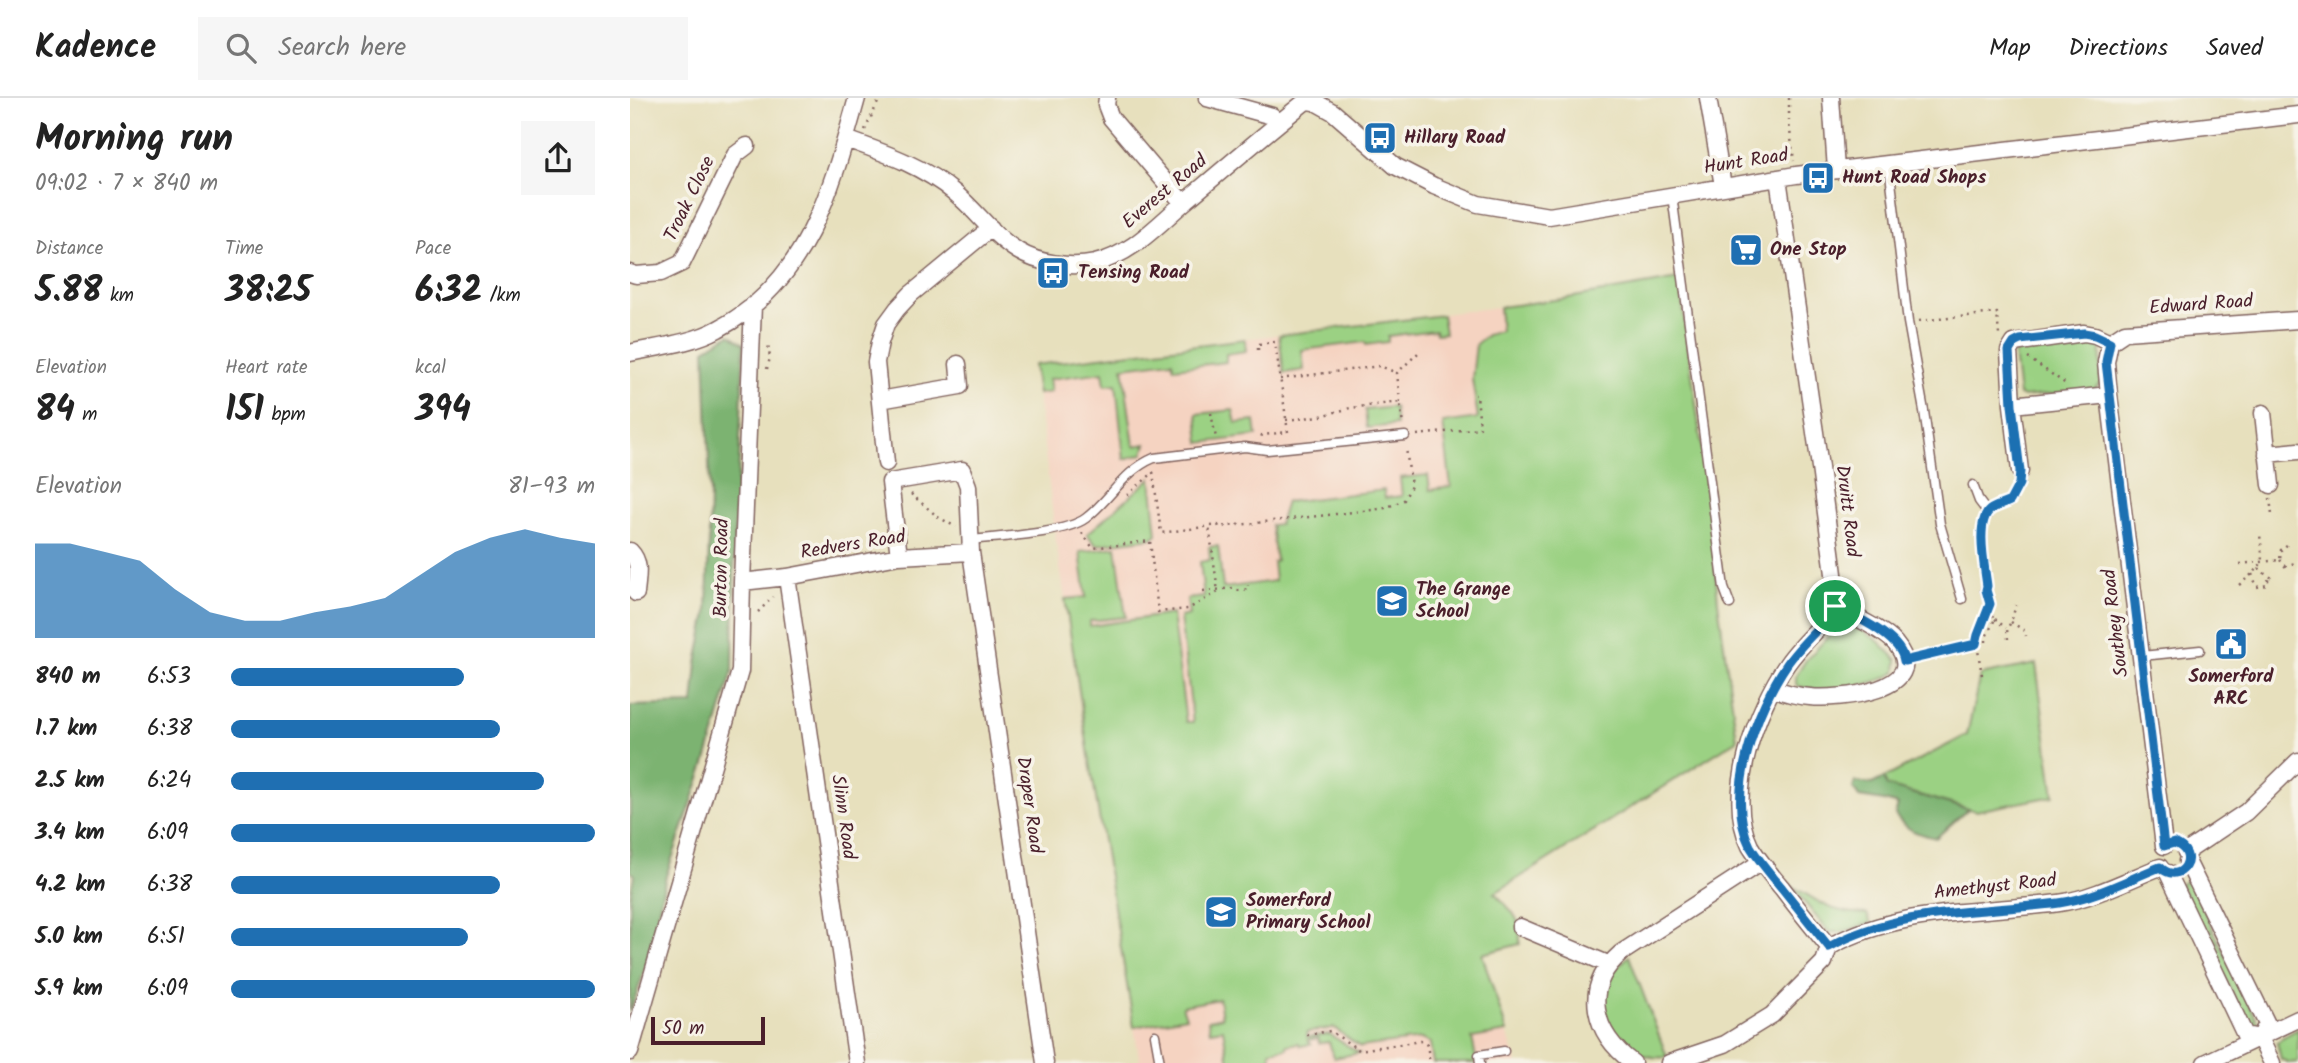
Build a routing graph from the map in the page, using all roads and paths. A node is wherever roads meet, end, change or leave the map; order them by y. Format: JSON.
{"nodes":[{"id":1,"x":857,"y":98,"type":"edge"},
{"id":2,"x":880,"y":98,"type":"edge"},
{"id":3,"x":1107,"y":98,"type":"edge"},
{"id":4,"x":1208,"y":98,"type":"edge"},
{"id":5,"x":1708,"y":98,"type":"edge"},
{"id":6,"x":1788,"y":98,"type":"edge"},
{"id":7,"x":1831,"y":98,"type":"edge"},
{"id":8,"x":1316,"y":100,"type":"edge"},
{"id":9,"x":2298,"y":115,"type":"edge"},
{"id":10,"x":1279,"y":123,"type":"junction"},
{"id":11,"x":852,"y":141,"type":"junction"},
{"id":12,"x":747,"y":146,"type":"dead end"},
{"id":13,"x":1889,"y":165,"type":"junction"},
{"id":14,"x":1836,"y":170,"type":"junction"},
{"id":15,"x":1796,"y":175,"type":"junction"},
{"id":16,"x":1778,"y":178,"type":"junction"},
{"id":17,"x":1723,"y":186,"type":"junction"},
{"id":18,"x":1672,"y":195,"type":"junction"},
{"id":19,"x":1184,"y":203,"type":"junction"},
{"id":20,"x":991,"y":228,"type":"junction"},
{"id":21,"x":630,"y":272,"type":"edge"},
{"id":22,"x":753,"y":306,"type":"junction"},
{"id":23,"x":2298,"y":320,"type":"edge"},
{"id":24,"x":1908,"y":322,"type":"junction"},
{"id":25,"x":766,"y":337,"type":"dead end"},
{"id":26,"x":2110,"y":342,"type":"junction"},
{"id":27,"x":2011,"y":345,"type":"junction"},
{"id":28,"x":1258,"y":350,"type":"dead end"},
{"id":29,"x":1418,"y":353,"type":"dead end"},
{"id":30,"x":630,"y":354,"type":"edge"},
{"id":31,"x":958,"y":364,"type":"dead end"},
{"id":32,"x":1396,"y":373,"type":"junction"},
{"id":33,"x":764,"y":378,"type":"dead end"},
{"id":34,"x":1280,"y":379,"type":"junction"},
{"id":35,"x":1475,"y":395,"type":"dead end"},
{"id":36,"x":2109,"y":395,"type":"junction"},
{"id":37,"x":2084,"y":398,"type":"junction"},
{"id":38,"x":880,"y":400,"type":"junction"},
{"id":39,"x":1400,"y":402,"type":"junction"},
{"id":40,"x":2012,"y":405,"type":"junction"},
{"id":41,"x":1212,"y":413,"type":"dead end"},
{"id":42,"x":2263,"y":413,"type":"dead end"},
{"id":43,"x":1286,"y":420,"type":"junction"},
{"id":44,"x":1405,"y":436,"type":"junction"},
{"id":45,"x":1256,"y":449,"type":"junction"},
{"id":46,"x":1218,"y":450,"type":"junction"},
{"id":47,"x":2298,"y":451,"type":"edge"},
{"id":48,"x":2267,"y":454,"type":"junction"},
{"id":49,"x":886,"y":463,"type":"dead end"},
{"id":50,"x":2020,"y":471,"type":"joint"},
{"id":51,"x":1153,"y":472,"type":"dead end"},
{"id":52,"x":895,"y":481,"type":"junction"},
{"id":53,"x":1973,"y":485,"type":"dead end"},
{"id":54,"x":2271,"y":485,"type":"dead end"},
{"id":55,"x":1988,"y":513,"type":"junction"},
{"id":56,"x":1209,"y":526,"type":"junction"},
{"id":57,"x":1082,"y":533,"type":"dead end"},
{"id":58,"x":2260,"y":535,"type":"dead end"},
{"id":59,"x":970,"y":540,"type":"junction"},
{"id":60,"x":2289,"y":543,"type":"dead end"},
{"id":61,"x":630,"y":551,"type":"edge"},
{"id":62,"x":899,"y":556,"type":"junction"},
{"id":63,"x":2280,"y":560,"type":"junction"},
{"id":64,"x":2263,"y":562,"type":"junction"},
{"id":65,"x":2298,"y":562,"type":"edge"},
{"id":66,"x":2240,"y":565,"type":"dead end"},
{"id":67,"x":2285,"y":566,"type":"junction"},
{"id":68,"x":2259,"y":568,"type":"junction"},
{"id":69,"x":2288,"y":570,"type":"dead end"},
{"id":70,"x":2252,"y":574,"type":"junction"},
{"id":71,"x":2269,"y":576,"type":"junction"},
{"id":72,"x":2274,"y":579,"type":"dead end"},
{"id":73,"x":742,"y":582,"type":"junction"},
{"id":74,"x":1248,"y":584,"type":"dead end"},
{"id":75,"x":788,"y":585,"type":"junction"},
{"id":76,"x":2239,"y":585,"type":"dead end"},
{"id":77,"x":1218,"y":590,"type":"junction"},
{"id":78,"x":1203,"y":591,"type":"dead end"},
{"id":79,"x":636,"y":593,"type":"dead end"},
{"id":80,"x":1962,"y":599,"type":"dead end"},
{"id":81,"x":1730,"y":604,"type":"dead end"},
{"id":82,"x":1990,"y":604,"type":"dead end"},
{"id":83,"x":2016,"y":605,"type":"dead end"},
{"id":84,"x":1835,"y":606,"type":"junction"},
{"id":85,"x":1995,"y":619,"type":"junction"},
{"id":86,"x":2011,"y":622,"type":"junction"},
{"id":87,"x":2007,"y":629,"type":"junction"},
{"id":88,"x":742,"y":636,"type":"junction"},
{"id":89,"x":2026,"y":636,"type":"dead end"},
{"id":90,"x":2008,"y":639,"type":"dead end"},
{"id":91,"x":1986,"y":642,"type":"dead end"},
{"id":92,"x":1976,"y":644,"type":"junction"},
{"id":93,"x":2200,"y":650,"type":"dead end"},
{"id":94,"x":2141,"y":656,"type":"junction"},
{"id":95,"x":1904,"y":661,"type":"junction"},
{"id":96,"x":1982,"y":675,"type":"dead end"},
{"id":97,"x":1773,"y":688,"type":"junction"},
{"id":98,"x":2298,"y":761,"type":"edge"},
{"id":99,"x":2164,"y":846,"type":"junction"},
{"id":100,"x":2187,"y":857,"type":"junction"},
{"id":101,"x":1760,"y":862,"type":"junction"},
{"id":102,"x":2164,"y":870,"type":"junction"},
{"id":103,"x":1520,"y":927,"type":"dead end"},
{"id":104,"x":1829,"y":947,"type":"junction"},
{"id":105,"x":1608,"y":964,"type":"junction"},
{"id":106,"x":2298,"y":1020,"type":"edge"},
{"id":107,"x":1155,"y":1035,"type":"dead end"},
{"id":108,"x":1307,"y":1035,"type":"dead end"},
{"id":109,"x":2260,"y":1038,"type":"junction"},
{"id":110,"x":1504,"y":1051,"type":"dead end"},
{"id":111,"x":630,"y":1052,"type":"edge"},
{"id":112,"x":630,"y":1061,"type":"edge"},
{"id":113,"x":636,"y":1063,"type":"edge"},
{"id":114,"x":857,"y":1063,"type":"edge"},
{"id":115,"x":1045,"y":1063,"type":"edge"},
{"id":116,"x":1160,"y":1063,"type":"edge"},
{"id":117,"x":1430,"y":1063,"type":"edge"},
{"id":118,"x":1480,"y":1063,"type":"edge"},
{"id":119,"x":1633,"y":1063,"type":"edge"},
{"id":120,"x":1670,"y":1063,"type":"edge"},
{"id":121,"x":2205,"y":1063,"type":"edge"},
{"id":122,"x":2272,"y":1063,"type":"edge"}],
"edges":[{"from":1,"to":11,"type":"street"},
{"from":2,"to":11,"type":"path"},
{"from":3,"to":19,"type":"street"},
{"from":4,"to":10,"type":"street"},
{"from":5,"to":17,"type":"street"},
{"from":6,"to":15,"type":"path"},
{"from":7,"to":14,"type":"street"},
{"from":8,"to":10,"type":"street","name":"Everest Road"},
{"from":8,"to":18,"type":"street","name":"Hunt Road"},
{"from":9,"to":13,"type":"street","name":"Hunt Road"},
{"from":10,"to":19,"type":"street","name":"Everest Road"},
{"from":11,"to":20,"type":"street","name":"Everest Road"},
{"from":11,"to":22,"type":"street"},
{"from":12,"to":21,"type":"street","name":"Troak Close"},
{"from":13,"to":14,"type":"street","name":"Hunt Road"},
{"from":13,"to":24,"type":"lane"},
{"from":14,"to":15,"type":"street","name":"Hunt Road"},
{"from":15,"to":16,"type":"street","name":"Hunt Road"},
{"from":16,"to":17,"type":"street","name":"Hunt Road"},
{"from":16,"to":84,"type":"street","name":"Druitt Road"},
{"from":17,"to":18,"type":"street","name":"Hunt Road"},
{"from":18,"to":81,"type":"lane"},
{"from":19,"to":20,"type":"street","name":"Everest Road"},
{"from":20,"to":38,"type":"street"},
{"from":22,"to":30,"type":"street"},
{"from":22,"to":73,"type":"street","name":"Burton Road"},
{"from":23,"to":26,"type":"street","name":"Edward Road"},
{"from":24,"to":27,"type":"path"},
{"from":24,"to":80,"type":"lane"},
{"from":25,"to":33,"type":"path"},
{"from":26,"to":27,"type":"street"},
{"from":26,"to":36,"type":"street"},
{"from":27,"to":37,"type":"path"},
{"from":27,"to":40,"type":"street"},
{"from":28,"to":34,"type":"path"},
{"from":29,"to":32,"type":"path"},
{"from":31,"to":38,"type":"street"},
{"from":32,"to":34,"type":"path"},
{"from":32,"to":39,"type":"path"},
{"from":34,"to":43,"type":"path"},
{"from":35,"to":44,"type":"path"},
{"from":36,"to":37,"type":"street"},
{"from":36,"to":94,"type":"street","name":"Southey Road"},
{"from":37,"to":40,"type":"street"},
{"from":38,"to":49,"type":"street"},
{"from":39,"to":43,"type":"path"},
{"from":39,"to":44,"type":"path"},
{"from":40,"to":50,"type":"street"},
{"from":41,"to":46,"type":"path"},
{"from":42,"to":48,"type":"street"},
{"from":43,"to":45,"type":"path"},
{"from":44,"to":45,"type":"lane"},
{"from":44,"to":56,"type":"path"},
{"from":45,"to":46,"type":"lane"},
{"from":46,"to":59,"type":"lane"},
{"from":47,"to":48,"type":"street"},
{"from":48,"to":54,"type":"street"},
{"from":50,"to":55,"type":"lane"},
{"from":51,"to":56,"type":"path"},
{"from":52,"to":59,"type":"path"},
{"from":52,"to":59,"type":"street","name":"Draper Road"},
{"from":52,"to":62,"type":"street"},
{"from":53,"to":55,"type":"lane"},
{"from":55,"to":82,"type":"lane"},
{"from":56,"to":77,"type":"path"},
{"from":57,"to":77,"type":"path"},
{"from":58,"to":64,"type":"path"},
{"from":59,"to":62,"type":"street","name":"Redvers Road"},
{"from":59,"to":115,"type":"street","name":"Draper Road"},
{"from":60,"to":63,"type":"path"},
{"from":61,"to":79,"type":"street"},
{"from":62,"to":75,"type":"street","name":"Redvers Road"},
{"from":63,"to":64,"type":"path"},
{"from":63,"to":67,"type":"path"},
{"from":64,"to":66,"type":"path"},
{"from":64,"to":68,"type":"path"},
{"from":65,"to":67,"type":"path"},
{"from":67,"to":69,"type":"path"},
{"from":68,"to":70,"type":"path"},
{"from":68,"to":71,"type":"path"},
{"from":70,"to":71,"type":"path"},
{"from":70,"to":76,"type":"path"},
{"from":71,"to":72,"type":"path"},
{"from":73,"to":75,"type":"street","name":"Redvers Road"},
{"from":73,"to":88,"type":"street","name":"Burton Road"},
{"from":74,"to":77,"type":"path"},
{"from":75,"to":88,"type":"path"},
{"from":75,"to":114,"type":"street","name":"Slinn Road"},
{"from":77,"to":78,"type":"path"},
{"from":83,"to":86,"type":"path"},
{"from":84,"to":95,"type":"street"},
{"from":84,"to":97,"type":"street"},
{"from":85,"to":87,"type":"path"},
{"from":85,"to":91,"type":"path"},
{"from":85,"to":92,"type":"path"},
{"from":86,"to":87,"type":"path"},
{"from":86,"to":89,"type":"path"},
{"from":87,"to":90,"type":"path"},
{"from":88,"to":111,"type":"street","name":"Burton Road"},
{"from":92,"to":95,"type":"path"},
{"from":92,"to":96,"type":"path"},
{"from":93,"to":94,"type":"lane"},
{"from":94,"to":99,"type":"street","name":"Southey Road"},
{"from":95,"to":97,"type":"street"},
{"from":97,"to":101,"type":"street"},
{"from":98,"to":100,"type":"street"},
{"from":99,"to":100,"type":"street"},
{"from":99,"to":102,"type":"street"},
{"from":100,"to":102,"type":"street"},
{"from":100,"to":109,"type":"street"},
{"from":101,"to":104,"type":"street"},
{"from":101,"to":105,"type":"street"},
{"from":102,"to":104,"type":"street","name":"Amethyst Road"},
{"from":102,"to":109,"type":"street"},
{"from":103,"to":105,"type":"street"},
{"from":104,"to":120,"type":"street"},
{"from":105,"to":119,"type":"street"},
{"from":106,"to":109,"type":"street"},
{"from":107,"to":116,"type":"lane"},
{"from":108,"to":117,"type":"path"},
{"from":109,"to":121,"type":"street"},
{"from":109,"to":122,"type":"street"},
{"from":110,"to":118,"type":"lane"},
{"from":112,"to":113,"type":"street"}]}
